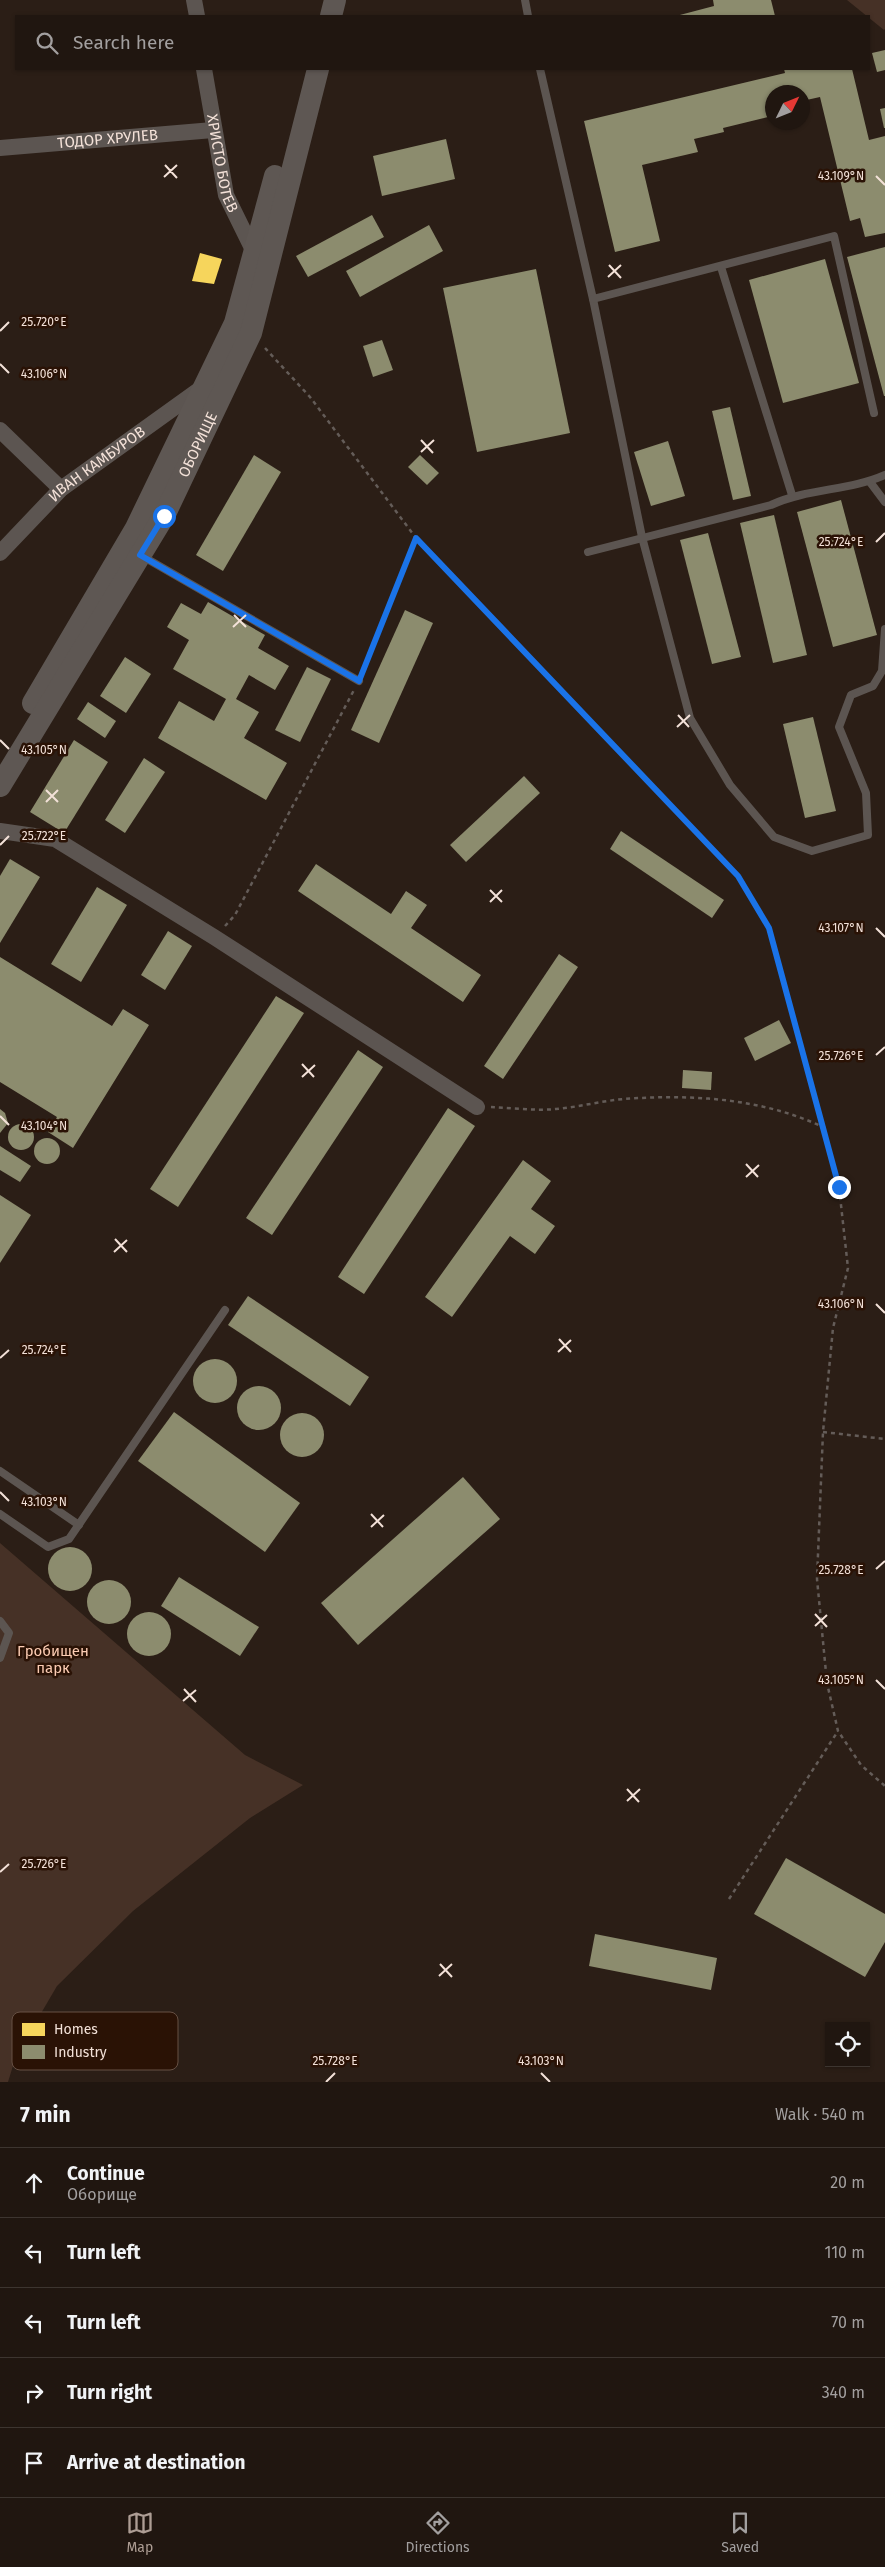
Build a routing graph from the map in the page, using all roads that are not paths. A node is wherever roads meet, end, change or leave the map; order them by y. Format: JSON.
{"nodes":[{"id":1,"x":194,"y":0,"type":"edge"},
{"id":2,"x":319,"y":0,"type":"edge"},
{"id":3,"x":334,"y":0,"type":"edge"},
{"id":4,"x":525,"y":0,"type":"edge"},
{"id":5,"x":196,"y":15,"type":"edge"},
{"id":6,"x":315,"y":15,"type":"edge"},
{"id":7,"x":331,"y":15,"type":"edge"},
{"id":8,"x":528,"y":15,"type":"edge"},
{"id":9,"x":204,"y":70,"type":"edge"},
{"id":10,"x":303,"y":70,"type":"edge"},
{"id":11,"x":318,"y":70,"type":"edge"},
{"id":12,"x":540,"y":70,"type":"edge"},
{"id":13,"x":214,"y":130,"type":"junction"},
{"id":14,"x":0,"y":148,"type":"edge"},
{"id":15,"x":254,"y":252,"type":"junction"},
{"id":16,"x":721,"y":267,"type":"junction"},
{"id":17,"x":593,"y":300,"type":"junction"},
{"id":18,"x":205,"y":386,"type":"junction"},
{"id":19,"x":874,"y":413,"type":"dead end"},
{"id":20,"x":0,"y":430,"type":"edge"},
{"id":21,"x":885,"y":475,"type":"edge"},
{"id":22,"x":870,"y":482,"type":"junction"},
{"id":23,"x":61,"y":489,"type":"junction"},
{"id":24,"x":792,"y":495,"type":"junction"},
{"id":25,"x":885,"y":502,"type":"edge"},
{"id":26,"x":642,"y":537,"type":"junction"},
{"id":27,"x":588,"y":552,"type":"dead end"},
{"id":28,"x":0,"y":553,"type":"edge"},
{"id":29,"x":140,"y":555,"type":"junction"},
{"id":30,"x":885,"y":629,"type":"edge"},
{"id":31,"x":359,"y":681,"type":"road end"},
{"id":32,"x":0,"y":758,"type":"edge"},
{"id":33,"x":0,"y":786,"type":"edge"},
{"id":34,"x":0,"y":831,"type":"edge"},
{"id":35,"x":477,"y":1106,"type":"road end"},
{"id":36,"x":225,"y":1310,"type":"dead end"},
{"id":37,"x":0,"y":1472,"type":"edge"},
{"id":38,"x":0,"y":1514,"type":"edge"},
{"id":39,"x":79,"y":1525,"type":"junction"},
{"id":40,"x":0,"y":1620,"type":"edge"},
{"id":41,"x":0,"y":1658,"type":"edge"}],
"edges":[{"from":1,"to":5,"type":"street"},
{"from":2,"to":6,"type":"main road"},
{"from":3,"to":7,"type":"main road"},
{"from":4,"to":8,"type":"lane"},
{"from":9,"to":13,"type":"street","name":"ХРИСТО БОТЕВ"},
{"from":10,"to":15,"type":"main road","name":"ОБОРИЩЕ"},
{"from":11,"to":29,"type":"main road","name":"ОБОРИЩЕ"},
{"from":12,"to":17,"type":"lane"},
{"from":13,"to":14,"type":"street","name":"ТОДОР ХРУЛЕВ"},
{"from":13,"to":15,"type":"street","name":"ХРИСТО БОТЕВ"},
{"from":15,"to":18,"type":"main road","name":"ОБОРИЩЕ"},
{"from":16,"to":17,"type":"lane"},
{"from":16,"to":19,"type":"lane"},
{"from":16,"to":24,"type":"lane"},
{"from":17,"to":26,"type":"lane"},
{"from":18,"to":23,"type":"street","name":"ИВАН КАМБУРОВ"},
{"from":18,"to":32,"type":"main road","name":"ОБОРИЩЕ"},
{"from":20,"to":23,"type":"street"},
{"from":21,"to":22,"type":"lane"},
{"from":22,"to":24,"type":"lane"},
{"from":22,"to":25,"type":"lane"},
{"from":23,"to":28,"type":"street","name":"ИВАН КАМБУРОВ"},
{"from":24,"to":26,"type":"lane"},
{"from":26,"to":27,"type":"lane"},
{"from":26,"to":30,"type":"lane"},
{"from":29,"to":31,"type":"lane"},
{"from":29,"to":33,"type":"main road","name":"ОБОРИЩЕ"},
{"from":34,"to":35,"type":"street"},
{"from":36,"to":39,"type":"lane"},
{"from":37,"to":39,"type":"lane"},
{"from":38,"to":39,"type":"lane"},
{"from":40,"to":41,"type":"lane"}]}
